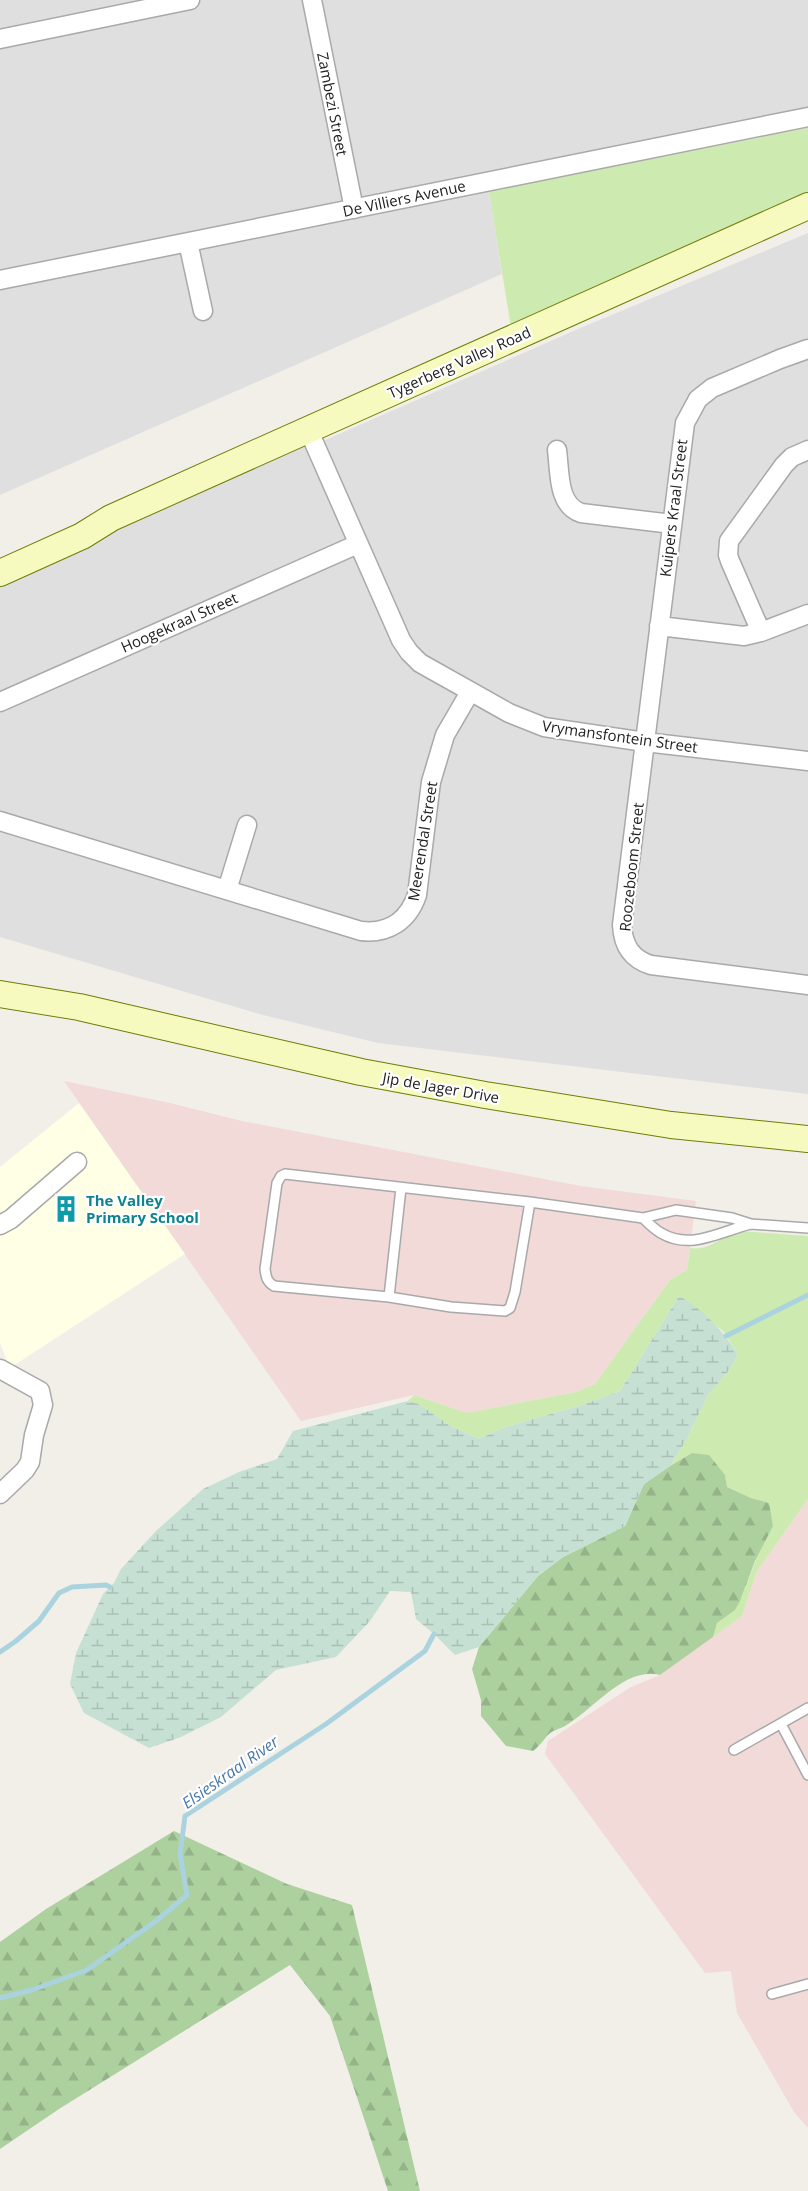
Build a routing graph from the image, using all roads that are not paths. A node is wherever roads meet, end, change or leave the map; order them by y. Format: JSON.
{"nodes":[{"id":1,"x":189,"y":0,"type":"edge"},
{"id":2,"x":312,"y":0,"type":"edge"},
{"id":3,"x":0,"y":39,"type":"edge"},
{"id":4,"x":808,"y":117,"type":"edge"},
{"id":5,"x":808,"y":206,"type":"edge"},
{"id":6,"x":354,"y":209,"type":"junction"},
{"id":7,"x":188,"y":242,"type":"junction"},
{"id":8,"x":0,"y":280,"type":"edge"},
{"id":9,"x":203,"y":311,"type":"dead end"},
{"id":10,"x":808,"y":349,"type":"edge"},
{"id":11,"x":308,"y":429,"type":"junction"},
{"id":12,"x":557,"y":450,"type":"dead end"},
{"id":13,"x":808,"y":450,"type":"edge"},
{"id":14,"x":111,"y":518,"type":"junction"},
{"id":15,"x":672,"y":524,"type":"junction"},
{"id":16,"x":358,"y":544,"type":"junction"},
{"id":17,"x":0,"y":559,"type":"edge"},
{"id":18,"x":0,"y":573,"type":"edge"},
{"id":19,"x":808,"y":614,"type":"edge"},
{"id":20,"x":659,"y":626,"type":"junction"},
{"id":21,"x":761,"y":632,"type":"junction"},
{"id":22,"x":470,"y":692,"type":"junction"},
{"id":23,"x":0,"y":702,"type":"edge"},
{"id":24,"x":645,"y":742,"type":"junction"},
{"id":25,"x":808,"y":761,"type":"edge"},
{"id":26,"x":0,"y":822,"type":"edge"},
{"id":27,"x":248,"y":825,"type":"dead end"},
{"id":28,"x":227,"y":890,"type":"junction"},
{"id":29,"x":0,"y":981,"type":"edge"},
{"id":30,"x":808,"y":985,"type":"edge"},
{"id":31,"x":0,"y":994,"type":"edge"},
{"id":32,"x":79,"y":1006,"type":"junction"},
{"id":33,"x":808,"y":1139,"type":"edge"},
{"id":34,"x":77,"y":1162,"type":"dead end"},
{"id":35,"x":401,"y":1188,"type":"junction"},
{"id":36,"x":530,"y":1202,"type":"junction"},
{"id":37,"x":643,"y":1218,"type":"junction"},
{"id":38,"x":751,"y":1224,"type":"junction"},
{"id":39,"x":0,"y":1225,"type":"edge"},
{"id":40,"x":808,"y":1228,"type":"edge"},
{"id":41,"x":388,"y":1297,"type":"junction"},
{"id":42,"x":0,"y":1369,"type":"edge"},
{"id":43,"x":0,"y":1494,"type":"edge"},
{"id":44,"x":808,"y":1708,"type":"edge"},
{"id":45,"x":781,"y":1724,"type":"junction"},
{"id":46,"x":734,"y":1750,"type":"dead end"},
{"id":47,"x":808,"y":1774,"type":"edge"},
{"id":48,"x":808,"y":1984,"type":"edge"},
{"id":49,"x":772,"y":1994,"type":"dead end"}],
"edges":[{"from":1,"to":3,"type":"street"},
{"from":2,"to":6,"type":"street","name":"Zambezi Street"},
{"from":4,"to":6,"type":"street","name":"De Villiers Avenue"},
{"from":5,"to":11,"type":"main road","name":"Tygerberg Valley Road"},
{"from":6,"to":7,"type":"street","name":"De Villiers Avenue"},
{"from":7,"to":8,"type":"street","name":"De Villiers Avenue"},
{"from":7,"to":9,"type":"street"},
{"from":10,"to":15,"type":"street","name":"Kuipers Kraal Street"},
{"from":11,"to":14,"type":"main road","name":"Tygerberg Valley Road"},
{"from":11,"to":16,"type":"street","name":"Vrymansfontein Street"},
{"from":12,"to":15,"type":"street"},
{"from":13,"to":21,"type":"street"},
{"from":14,"to":17,"type":"main road","name":"Tygerberg Valley Road"},
{"from":14,"to":18,"type":"main road","name":"Tygerberg Valley Road"},
{"from":15,"to":20,"type":"street","name":"Kuipers Kraal Street"},
{"from":16,"to":22,"type":"street","name":"Vrymansfontein Street"},
{"from":16,"to":23,"type":"street","name":"Hoogekraal Street"},
{"from":19,"to":21,"type":"street"},
{"from":20,"to":21,"type":"street"},
{"from":20,"to":24,"type":"street","name":"Kuipers Kraal Street"},
{"from":22,"to":24,"type":"street","name":"Vrymansfontein Street"},
{"from":22,"to":28,"type":"street","name":"Meerendal Street"},
{"from":24,"to":25,"type":"street","name":"Vrymansfontein Street"},
{"from":24,"to":30,"type":"street","name":"Roozeboom Street"},
{"from":26,"to":28,"type":"street","name":"Meerendal Street"},
{"from":27,"to":28,"type":"street"},
{"from":29,"to":32,"type":"main road","name":"Jip de Jager Drive"},
{"from":31,"to":32,"type":"main road","name":"Jip de Jager Drive"},
{"from":32,"to":33,"type":"main road","name":"Jip de Jager Drive"},
{"from":34,"to":39,"type":"street"},
{"from":35,"to":36,"type":"lane"},
{"from":35,"to":41,"type":"lane"},
{"from":35,"to":41,"type":"lane"},
{"from":36,"to":37,"type":"lane"},
{"from":36,"to":41,"type":"lane"},
{"from":37,"to":38,"type":"lane"},
{"from":37,"to":38,"type":"lane"},
{"from":38,"to":40,"type":"lane"},
{"from":42,"to":43,"type":"street"},
{"from":44,"to":45,"type":"lane"},
{"from":45,"to":46,"type":"lane"},
{"from":45,"to":47,"type":"lane"},
{"from":48,"to":49,"type":"lane"}]}
